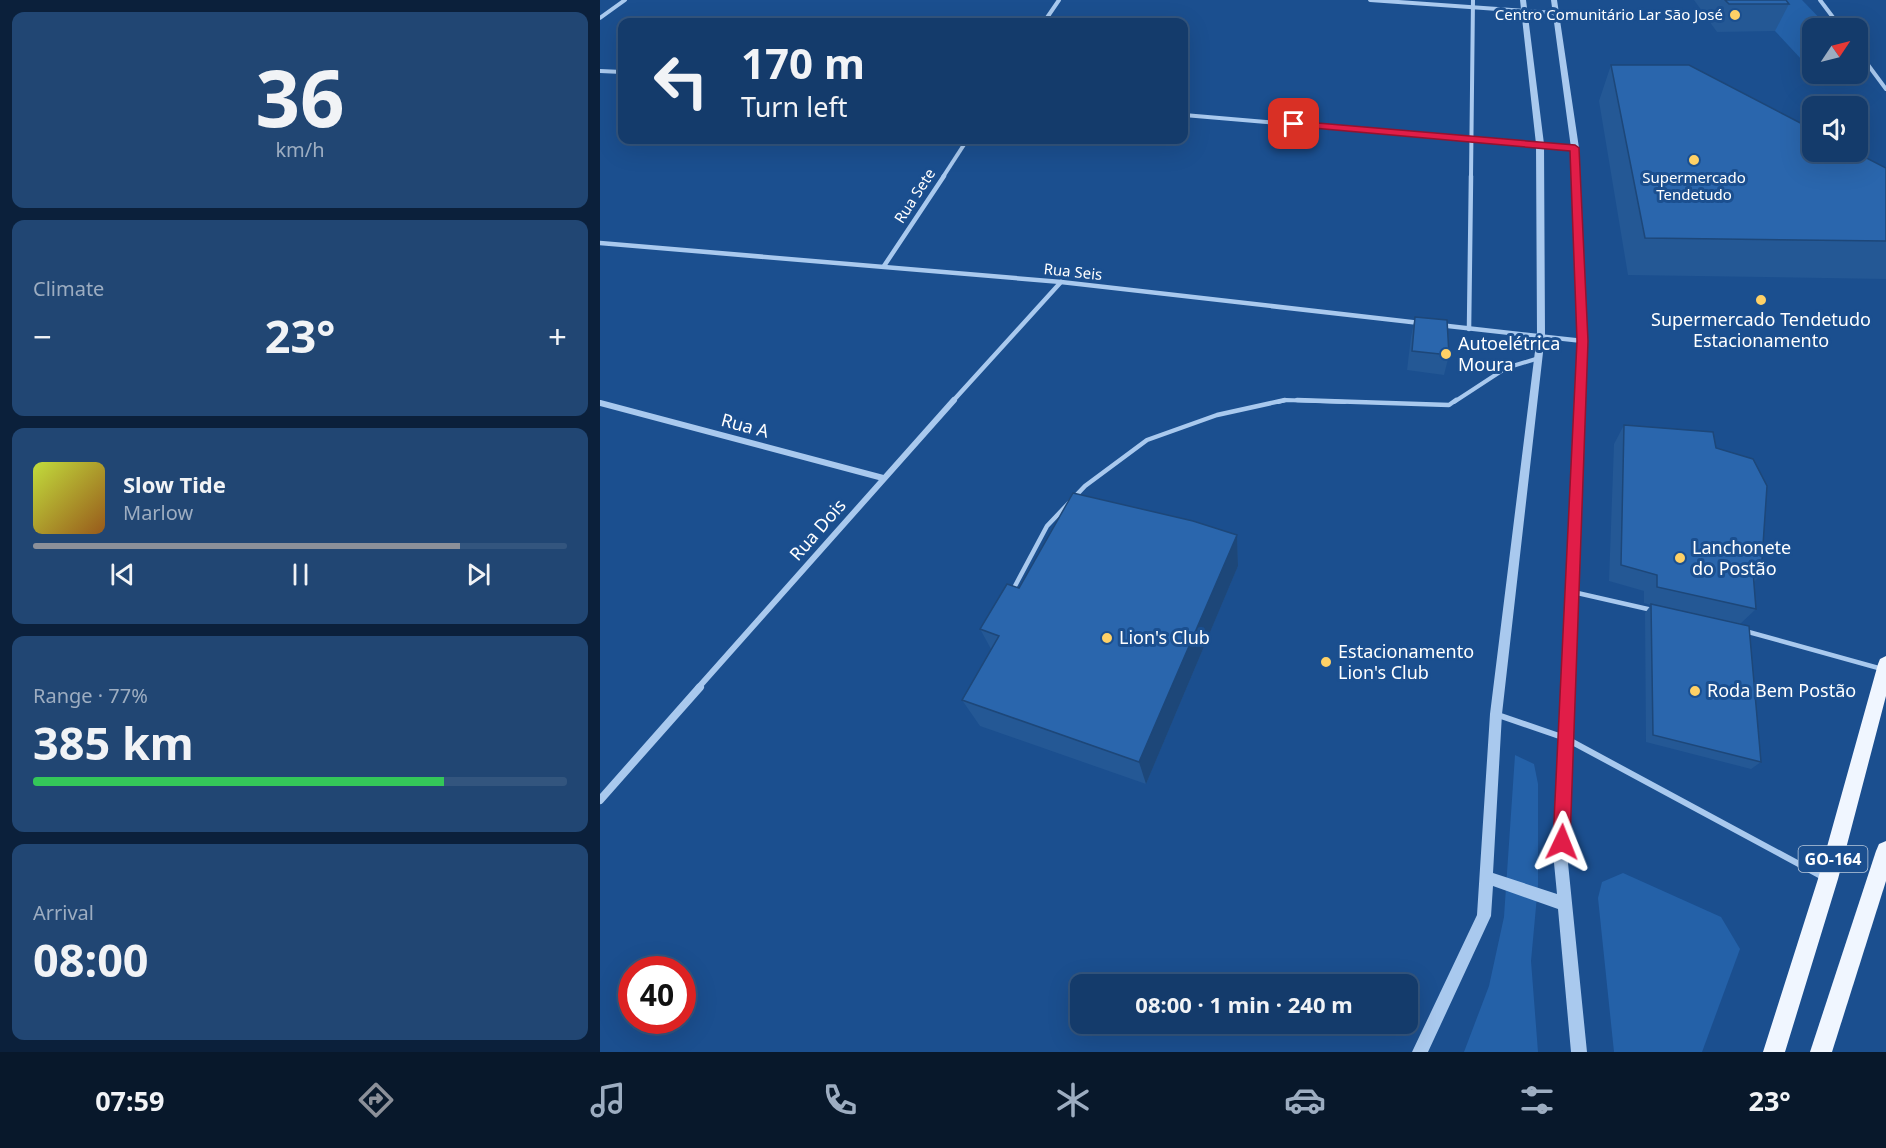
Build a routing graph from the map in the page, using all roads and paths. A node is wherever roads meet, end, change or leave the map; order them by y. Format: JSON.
{"nodes":[{"id":1,"x":625,"y":0,"type":"edge"},
{"id":2,"x":1059,"y":0,"type":"edge"},
{"id":3,"x":1370,"y":0,"type":"edge"},
{"id":4,"x":1473,"y":0,"type":"edge"},
{"id":5,"x":1554,"y":0,"type":"edge"},
{"id":6,"x":1820,"y":0,"type":"edge"},
{"id":7,"x":1524,"y":5,"type":"edge"},
{"id":8,"x":1472,"y":7,"type":"junction"},
{"id":9,"x":1556,"y":13,"type":"junction"},
{"id":10,"x":600,"y":18,"type":"edge"},
{"id":11,"x":1047,"y":18,"type":"edge"},
{"id":12,"x":1834,"y":18,"type":"edge"},
{"id":13,"x":1868,"y":65,"type":"edge"},
{"id":14,"x":600,"y":71,"type":"edge"},
{"id":15,"x":618,"y":72,"type":"edge"},
{"id":16,"x":1886,"y":89,"type":"edge"},
{"id":17,"x":1188,"y":115,"type":"edge"},
{"id":18,"x":1471,"y":138,"type":"junction"},
{"id":19,"x":964,"y":144,"type":"edge"},
{"id":20,"x":1540,"y":144,"type":"junction"},
{"id":21,"x":1575,"y":148,"type":"junction"},
{"id":22,"x":600,"y":243,"type":"edge"},
{"id":23,"x":884,"y":266,"type":"junction"},
{"id":24,"x":1061,"y":282,"type":"junction"},
{"id":25,"x":1423,"y":323,"type":"edge"},
{"id":26,"x":1434,"y":325,"type":"edge"},
{"id":27,"x":1469,"y":329,"type":"junction"},
{"id":28,"x":1542,"y":335,"type":"junction"},
{"id":29,"x":1582,"y":341,"type":"junction"},
{"id":30,"x":1539,"y":358,"type":"junction"},
{"id":31,"x":600,"y":403,"type":"edge"},
{"id":32,"x":883,"y":478,"type":"junction"},
{"id":33,"x":1015,"y":586,"type":"edge"},
{"id":34,"x":1573,"y":592,"type":"junction"},
{"id":35,"x":1656,"y":610,"type":"edge"},
{"id":36,"x":1733,"y":628,"type":"edge"},
{"id":37,"x":1885,"y":667,"type":"edge"},
{"id":38,"x":1496,"y":714,"type":"junction"},
{"id":39,"x":1565,"y":738,"type":"junction"},
{"id":40,"x":600,"y":800,"type":"edge"},
{"id":41,"x":1886,"y":851,"type":"edge"},
{"id":42,"x":1486,"y":877,"type":"junction"},
{"id":43,"x":1828,"y":879,"type":"junction"},
{"id":44,"x":1565,"y":904,"type":"junction"},
{"id":45,"x":1420,"y":1052,"type":"edge"},
{"id":46,"x":1579,"y":1052,"type":"edge"},
{"id":47,"x":1774,"y":1052,"type":"edge"},
{"id":48,"x":1821,"y":1052,"type":"edge"}],
"edges":[{"from":1,"to":10,"type":"street"},
{"from":2,"to":11,"type":"street"},
{"from":3,"to":8,"type":"street"},
{"from":4,"to":8,"type":"street"},
{"from":5,"to":9,"type":"street"},
{"from":6,"to":12,"type":"street"},
{"from":7,"to":8,"type":"street"},
{"from":7,"to":9,"type":"street"},
{"from":7,"to":20,"type":"street"},
{"from":8,"to":18,"type":"street"},
{"from":9,"to":21,"type":"street"},
{"from":13,"to":16,"type":"street"},
{"from":14,"to":15,"type":"street"},
{"from":17,"to":18,"type":"street"},
{"from":18,"to":20,"type":"street"},
{"from":18,"to":27,"type":"street"},
{"from":19,"to":23,"type":"street","name":"Rua Sete"},
{"from":20,"to":21,"type":"street"},
{"from":20,"to":28,"type":"street"},
{"from":21,"to":29,"type":"street"},
{"from":22,"to":23,"type":"street","name":"Rua Seis"},
{"from":23,"to":24,"type":"street","name":"Rua Seis"},
{"from":24,"to":25,"type":"street","name":"Rua Seis"},
{"from":24,"to":32,"type":"street","name":"Rua Dois"},
{"from":26,"to":27,"type":"street"},
{"from":27,"to":28,"type":"street"},
{"from":28,"to":29,"type":"street"},
{"from":28,"to":30,"type":"street"},
{"from":29,"to":34,"type":"street"},
{"from":30,"to":33,"type":"lane"},
{"from":30,"to":38,"type":"street"},
{"from":31,"to":32,"type":"street","name":"Rua A"},
{"from":32,"to":40,"type":"street","name":"Rua Dois"},
{"from":34,"to":35,"type":"lane"},
{"from":34,"to":39,"type":"street"},
{"from":36,"to":37,"type":"lane"},
{"from":37,"to":43,"type":"main road","number":"GO-164"},
{"from":38,"to":39,"type":"lane"},
{"from":38,"to":42,"type":"street"},
{"from":39,"to":43,"type":"lane"},
{"from":39,"to":44,"type":"street"},
{"from":41,"to":48,"type":"main road","number":"GO-164"},
{"from":42,"to":44,"type":"street"},
{"from":42,"to":45,"type":"street"},
{"from":43,"to":47,"type":"main road","number":"GO-164"},
{"from":44,"to":46,"type":"street"}]}
